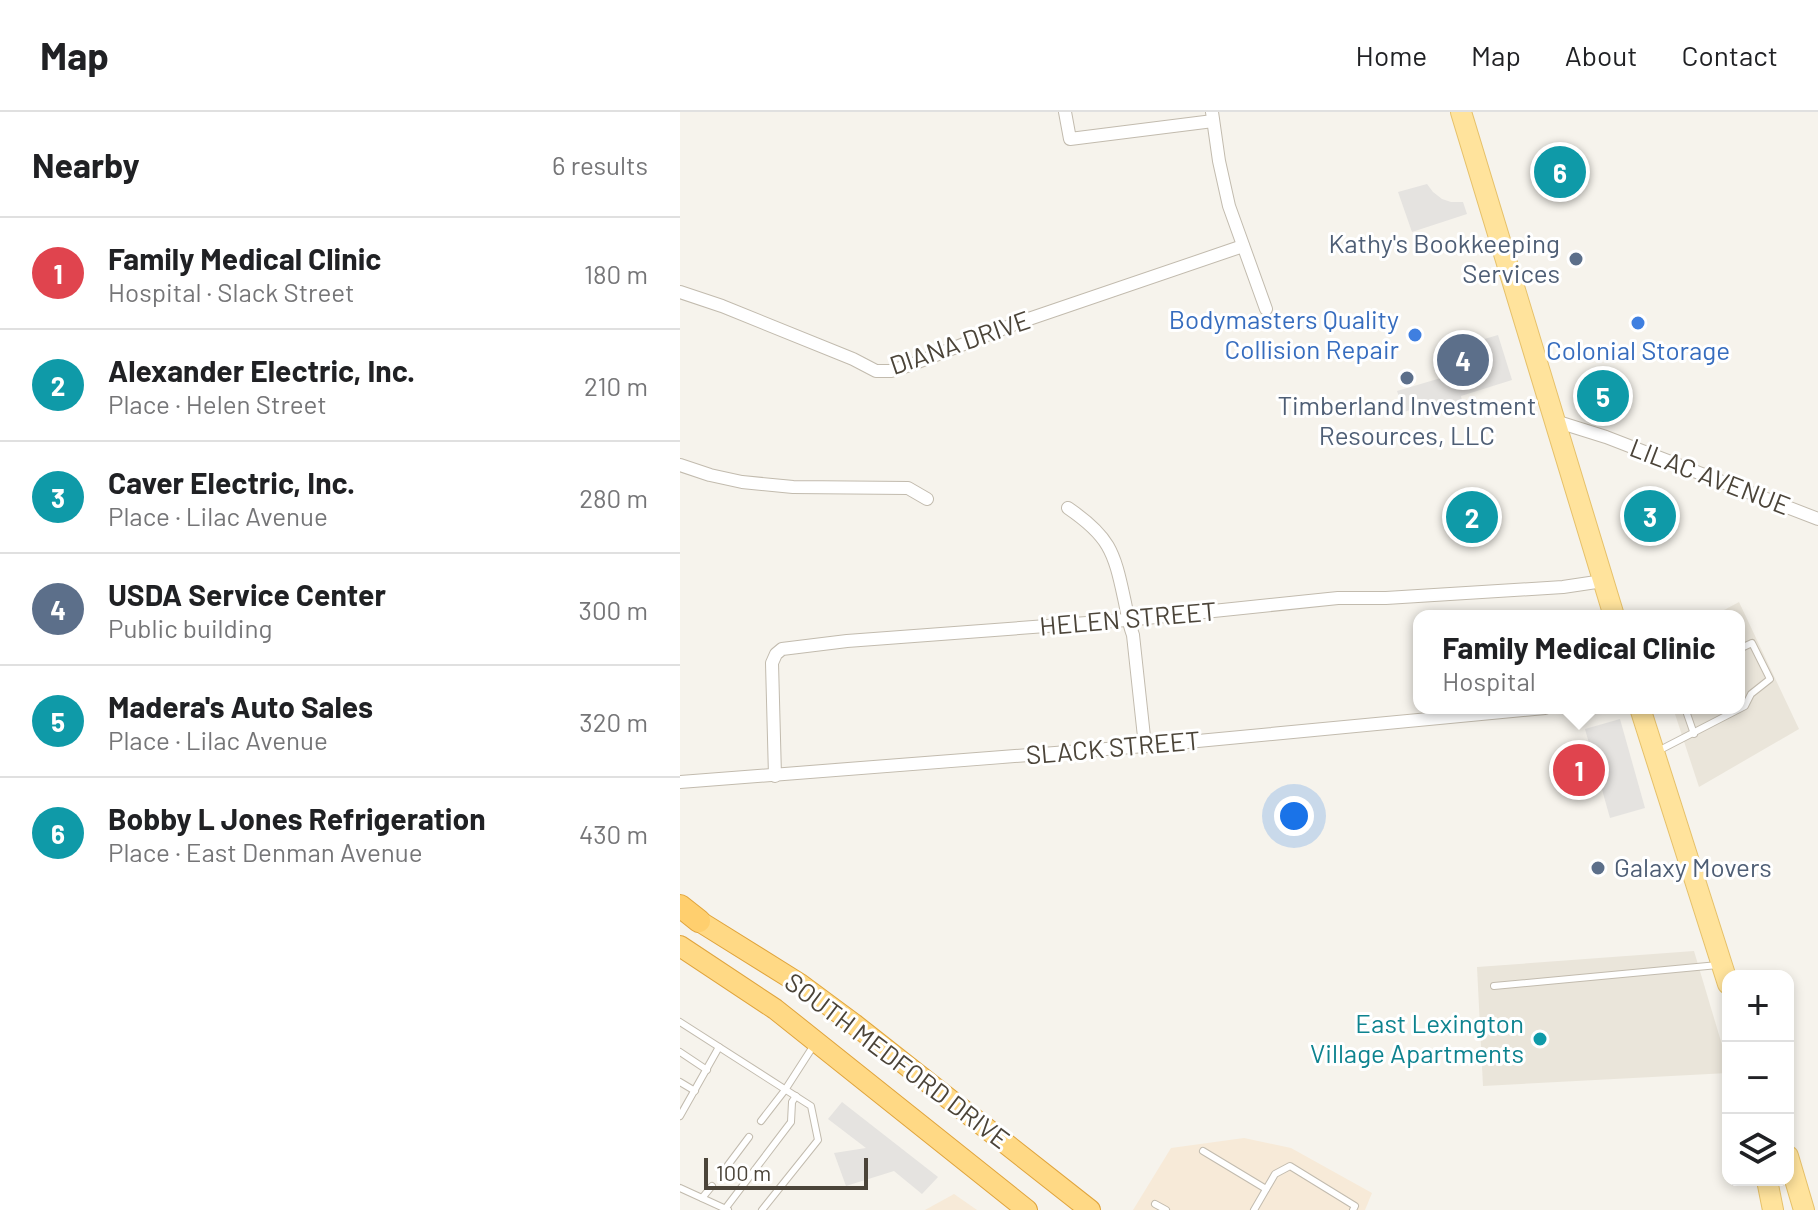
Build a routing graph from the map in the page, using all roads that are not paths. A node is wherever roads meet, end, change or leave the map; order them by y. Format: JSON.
{"nodes":[{"id":1,"x":1065,"y":112,"type":"edge"},
{"id":2,"x":1461,"y":112,"type":"edge"},
{"id":3,"x":1212,"y":116,"type":"edge"},
{"id":4,"x":1243,"y":246,"type":"junction"},
{"id":5,"x":680,"y":292,"type":"edge"},
{"id":6,"x":1266,"y":309,"type":"dead end"},
{"id":7,"x":1555,"y":421,"type":"junction"},
{"id":8,"x":680,"y":465,"type":"edge"},
{"id":9,"x":927,"y":499,"type":"dead end"},
{"id":10,"x":1068,"y":508,"type":"dead end"},
{"id":11,"x":1818,"y":519,"type":"edge"},
{"id":12,"x":1603,"y":581,"type":"junction"},
{"id":13,"x":1612,"y":610,"type":"edge"},
{"id":14,"x":1127,"y":620,"type":"junction"},
{"id":15,"x":1745,"y":646,"type":"edge"},
{"id":16,"x":1745,"y":706,"type":"edge"},
{"id":17,"x":1482,"y":714,"type":"edge"},
{"id":18,"x":1642,"y":714,"type":"edge"},
{"id":19,"x":1687,"y":714,"type":"edge"},
{"id":20,"x":1730,"y":714,"type":"edge"},
{"id":21,"x":1694,"y":734,"type":"junction"},
{"id":22,"x":1145,"y":746,"type":"junction"},
{"id":23,"x":1655,"y":753,"type":"junction"},
{"id":24,"x":775,"y":776,"type":"junction"},
{"id":25,"x":680,"y":782,"type":"edge"},
{"id":26,"x":686,"y":913,"type":"edge"},
{"id":27,"x":680,"y":946,"type":"edge"},
{"id":28,"x":1724,"y":970,"type":"edge"},
{"id":29,"x":1722,"y":974,"type":"edge"},
{"id":30,"x":1494,"y":986,"type":"dead end"},
{"id":31,"x":680,"y":1022,"type":"edge"},
{"id":32,"x":816,"y":1042,"type":"junction"},
{"id":33,"x":719,"y":1047,"type":"junction"},
{"id":34,"x":680,"y":1052,"type":"edge"},
{"id":35,"x":707,"y":1070,"type":"junction"},
{"id":36,"x":680,"y":1082,"type":"edge"},
{"id":37,"x":785,"y":1090,"type":"junction"},
{"id":38,"x":695,"y":1091,"type":"junction"},
{"id":39,"x":796,"y":1096,"type":"junction"},
{"id":40,"x":682,"y":1107,"type":"edge"},
{"id":41,"x":680,"y":1116,"type":"edge"},
{"id":42,"x":761,"y":1121,"type":"dead end"},
{"id":43,"x":749,"y":1137,"type":"dead end"},
{"id":44,"x":1203,"y":1151,"type":"dead end"},
{"id":45,"x":728,"y":1165,"type":"dead end"},
{"id":46,"x":1794,"y":1176,"type":"edge"},
{"id":47,"x":712,"y":1186,"type":"dead end"},
{"id":48,"x":1768,"y":1186,"type":"edge"},
{"id":49,"x":680,"y":1188,"type":"edge"},
{"id":50,"x":1266,"y":1189,"type":"junction"},
{"id":51,"x":702,"y":1198,"type":"junction"},
{"id":52,"x":1155,"y":1204,"type":"dead end"},
{"id":53,"x":726,"y":1209,"type":"edge"},
{"id":54,"x":762,"y":1210,"type":"edge"},
{"id":55,"x":1027,"y":1210,"type":"edge"},
{"id":56,"x":1090,"y":1210,"type":"edge"},
{"id":57,"x":1166,"y":1210,"type":"edge"},
{"id":58,"x":1254,"y":1210,"type":"edge"},
{"id":59,"x":1353,"y":1210,"type":"edge"},
{"id":60,"x":1773,"y":1210,"type":"edge"},
{"id":61,"x":1804,"y":1210,"type":"edge"}],
"edges":[{"from":1,"to":3,"type":"street"},
{"from":2,"to":7,"type":"main road"},
{"from":3,"to":4,"type":"street"},
{"from":4,"to":5,"type":"street","name":"DIANA DRIVE"},
{"from":4,"to":6,"type":"street"},
{"from":7,"to":11,"type":"street","name":"LILAC AVENUE"},
{"from":7,"to":12,"type":"main road"},
{"from":8,"to":9,"type":"street"},
{"from":10,"to":14,"type":"street"},
{"from":12,"to":13,"type":"main road"},
{"from":12,"to":14,"type":"street","name":"HELEN STREET"},
{"from":14,"to":22,"type":"street"},
{"from":14,"to":24,"type":"street","name":"HELEN STREET"},
{"from":15,"to":16,"type":"lane"},
{"from":17,"to":22,"type":"street","name":"SLACK STREET"},
{"from":18,"to":23,"type":"main road"},
{"from":19,"to":21,"type":"lane"},
{"from":20,"to":21,"type":"lane"},
{"from":21,"to":23,"type":"lane"},
{"from":22,"to":24,"type":"street","name":"SLACK STREET"},
{"from":23,"to":28,"type":"main road"},
{"from":24,"to":25,"type":"street","name":"SLACK STREET"},
{"from":26,"to":56,"type":"highway","name":"SOUTH MEDFORD DRIVE"},
{"from":27,"to":32,"type":"highway","name":"SOUTH MEDFORD DRIVE"},
{"from":29,"to":30,"type":"lane"},
{"from":31,"to":33,"type":"lane"},
{"from":32,"to":37,"type":"lane"},
{"from":32,"to":55,"type":"highway","name":"SOUTH MEDFORD DRIVE"},
{"from":33,"to":35,"type":"lane"},
{"from":33,"to":37,"type":"lane"},
{"from":34,"to":35,"type":"lane"},
{"from":35,"to":38,"type":"lane"},
{"from":36,"to":38,"type":"lane"},
{"from":37,"to":39,"type":"lane"},
{"from":37,"to":42,"type":"lane"},
{"from":38,"to":40,"type":"lane"},
{"from":39,"to":53,"type":"lane"},
{"from":39,"to":54,"type":"lane"},
{"from":40,"to":41,"type":"lane"},
{"from":43,"to":45,"type":"lane"},
{"from":44,"to":50,"type":"lane"},
{"from":46,"to":61,"type":"main road"},
{"from":47,"to":51,"type":"lane"},
{"from":48,"to":60,"type":"main road"},
{"from":49,"to":51,"type":"lane"},
{"from":50,"to":58,"type":"lane"},
{"from":50,"to":59,"type":"lane"},
{"from":51,"to":53,"type":"lane"},
{"from":52,"to":57,"type":"lane"}]}
